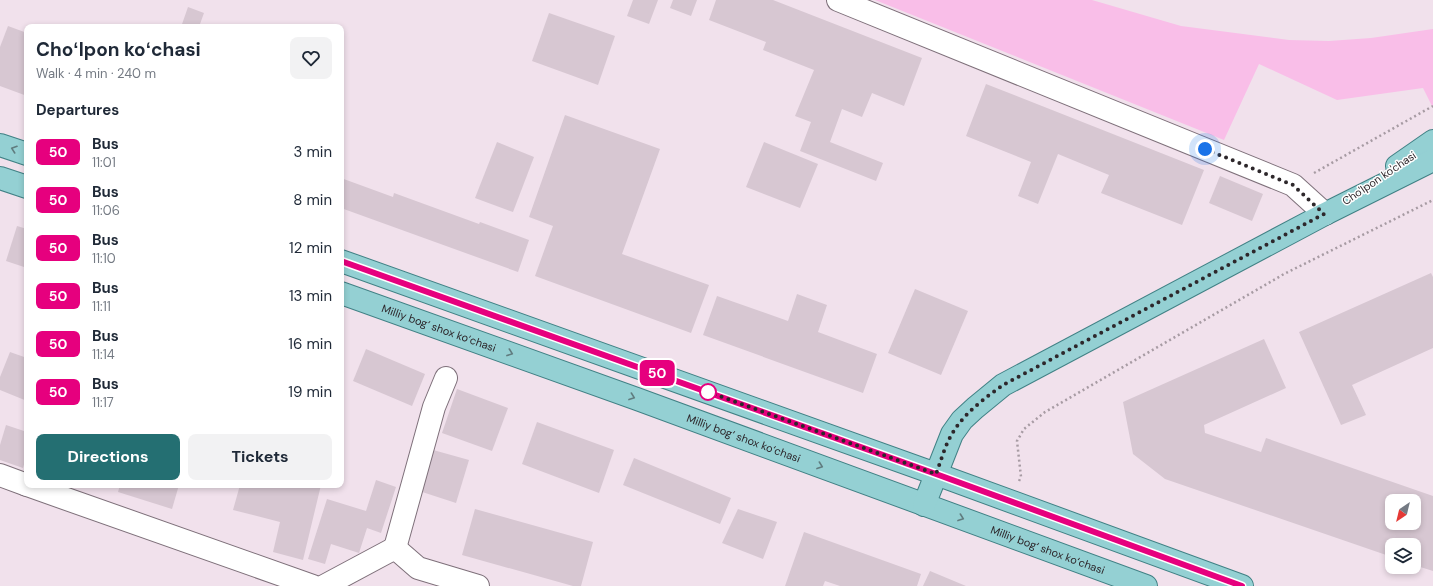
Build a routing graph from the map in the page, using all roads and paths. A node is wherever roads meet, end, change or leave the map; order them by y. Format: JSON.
{"nodes":[{"id":1,"x":838,"y":0,"type":"edge"},
{"id":2,"x":1433,"y":106,"type":"edge"},
{"id":3,"x":1433,"y":141,"type":"edge"},
{"id":4,"x":0,"y":145,"type":"edge"},
{"id":5,"x":24,"y":153,"type":"edge"},
{"id":6,"x":1433,"y":160,"type":"edge"},
{"id":7,"x":0,"y":178,"type":"edge"},
{"id":8,"x":1293,"y":185,"type":"junction"},
{"id":9,"x":24,"y":187,"type":"edge"},
{"id":10,"x":1433,"y":200,"type":"edge"},
{"id":11,"x":1324,"y":214,"type":"junction"},
{"id":12,"x":344,"y":262,"type":"edge"},
{"id":13,"x":344,"y":294,"type":"edge"},
{"id":14,"x":446,"y":378,"type":"dead end"},
{"id":15,"x":936,"y":474,"type":"junction"},
{"id":16,"x":0,"y":476,"type":"edge"},
{"id":17,"x":24,"y":484,"type":"edge"},
{"id":18,"x":35,"y":488,"type":"edge"},
{"id":19,"x":1012,"y":501,"type":"junction"},
{"id":20,"x":924,"y":505,"type":"junction"},
{"id":21,"x":395,"y":548,"type":"junction"},
{"id":22,"x":313,"y":586,"type":"edge"},
{"id":23,"x":324,"y":586,"type":"edge"},
{"id":24,"x":478,"y":586,"type":"edge"},
{"id":25,"x":1146,"y":586,"type":"edge"},
{"id":26,"x":1242,"y":586,"type":"edge"}],
"edges":[{"from":1,"to":8,"type":"street"},
{"from":2,"to":8,"type":"path"},
{"from":3,"to":11,"type":"main road","name":"Cho'lpon ko'chasi"},
{"from":5,"to":4,"type":"main road","one_way":true},
{"from":6,"to":11,"type":"main road","name":"Cho'lpon ko'chasi"},
{"from":7,"to":9,"type":"main road"},
{"from":8,"to":11,"type":"street"},
{"from":10,"to":19,"type":"path"},
{"from":11,"to":15,"type":"main road","name":"Cho'lpon ko'chasi"},
{"from":12,"to":15,"type":"main road"},
{"from":13,"to":20,"type":"main road","name":"Milliy bog‘ shox ko‘chasi","one_way":true},
{"from":14,"to":21,"type":"street"},
{"from":15,"to":19,"type":"main road"},
{"from":15,"to":20,"type":"main road","name":"Cho'lpon ko'chasi"},
{"from":16,"to":17,"type":"street"},
{"from":18,"to":22,"type":"street"},
{"from":19,"to":26,"type":"main road"},
{"from":20,"to":25,"type":"main road","name":"Milliy bog‘ shox ko‘chasi","one_way":true},
{"from":21,"to":23,"type":"street"},
{"from":21,"to":24,"type":"street"}]}
